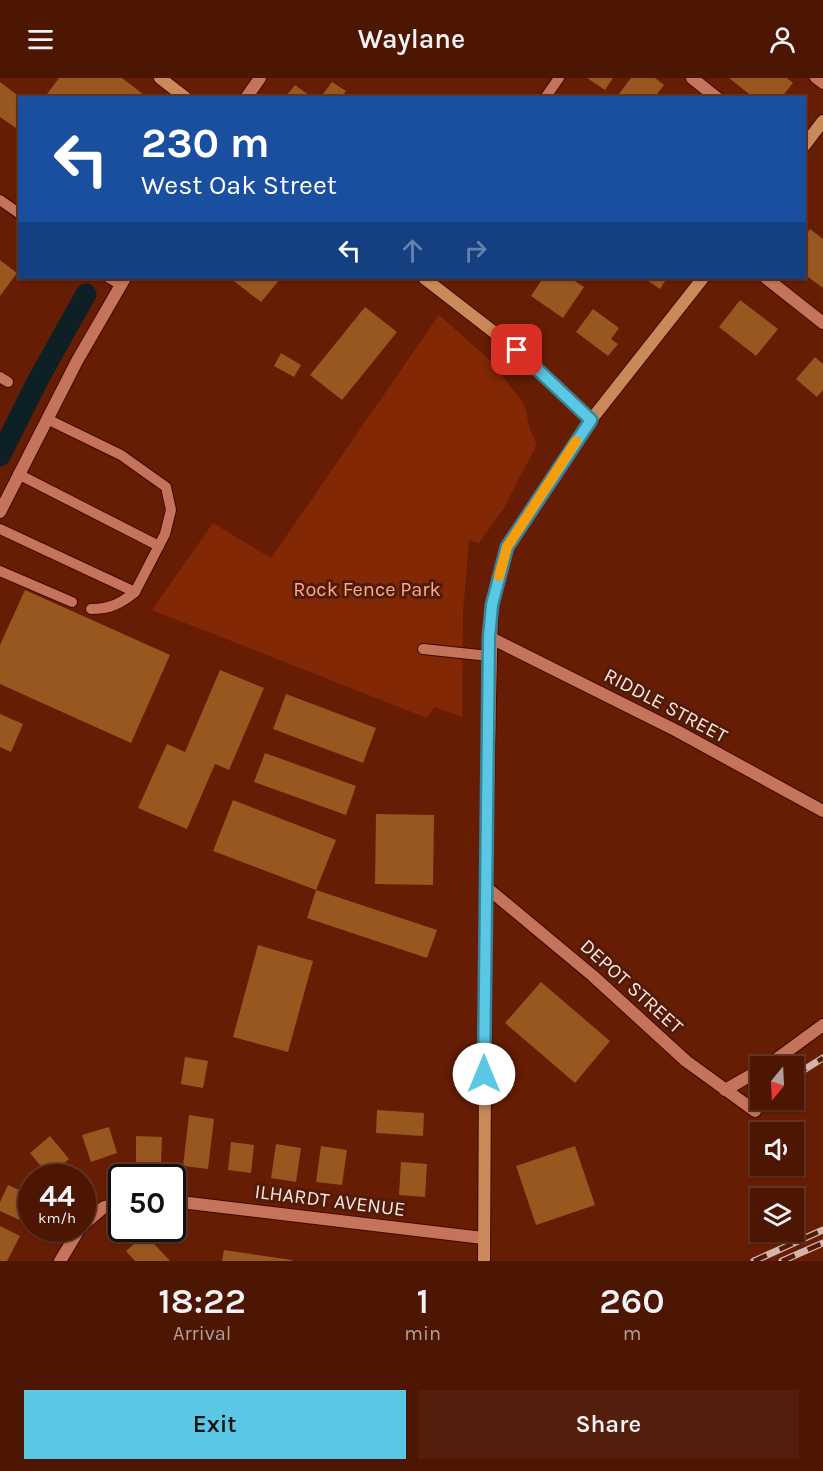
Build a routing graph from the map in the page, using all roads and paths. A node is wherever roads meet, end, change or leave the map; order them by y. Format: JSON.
{"nodes":[{"id":1,"x":160,"y":78,"type":"edge"},
{"id":2,"x":260,"y":78,"type":"edge"},
{"id":3,"x":559,"y":78,"type":"edge"},
{"id":4,"x":692,"y":78,"type":"edge"},
{"id":5,"x":815,"y":78,"type":"edge"},
{"id":6,"x":823,"y":84,"type":"edge"},
{"id":7,"x":183,"y":96,"type":"edge"},
{"id":8,"x":247,"y":96,"type":"edge"},
{"id":9,"x":546,"y":96,"type":"edge"},
{"id":10,"x":714,"y":96,"type":"edge"},
{"id":11,"x":823,"y":121,"type":"edge"},
{"id":12,"x":806,"y":143,"type":"edge"},
{"id":13,"x":0,"y":200,"type":"edge"},
{"id":14,"x":18,"y":213,"type":"edge"},
{"id":15,"x":425,"y":279,"type":"edge"},
{"id":16,"x":702,"y":279,"type":"edge"},
{"id":17,"x":767,"y":279,"type":"edge"},
{"id":18,"x":123,"y":281,"type":"edge"},
{"id":19,"x":823,"y":323,"type":"edge"},
{"id":20,"x":47,"y":419,"type":"junction"},
{"id":21,"x":591,"y":420,"type":"junction"},
{"id":22,"x":18,"y":474,"type":"junction"},
{"id":23,"x":0,"y":512,"type":"edge"},
{"id":24,"x":0,"y":529,"type":"edge"},
{"id":25,"x":159,"y":546,"type":"junction"},
{"id":26,"x":0,"y":571,"type":"edge"},
{"id":27,"x":135,"y":592,"type":"junction"},
{"id":28,"x":72,"y":602,"type":"dead end"},
{"id":29,"x":91,"y":609,"type":"dead end"},
{"id":30,"x":489,"y":637,"type":"junction"},
{"id":31,"x":423,"y":649,"type":"dead end"},
{"id":32,"x":489,"y":656,"type":"junction"},
{"id":33,"x":823,"y":811,"type":"edge"},
{"id":34,"x":486,"y":887,"type":"junction"},
{"id":35,"x":823,"y":1025,"type":"edge"},
{"id":36,"x":781,"y":1056,"type":"edge"},
{"id":37,"x":750,"y":1076,"type":"edge"},
{"id":38,"x":725,"y":1090,"type":"junction"},
{"id":39,"x":755,"y":1111,"type":"dead end"},
{"id":40,"x":186,"y":1203,"type":"edge"},
{"id":41,"x":483,"y":1238,"type":"junction"},
{"id":42,"x":72,"y":1242,"type":"edge"},
{"id":43,"x":60,"y":1261,"type":"edge"},
{"id":44,"x":484,"y":1261,"type":"edge"}],
"edges":[{"from":1,"to":7,"type":"main road"},
{"from":2,"to":8,"type":"street"},
{"from":3,"to":9,"type":"lane"},
{"from":4,"to":10,"type":"street"},
{"from":5,"to":6,"type":"lane"},
{"from":11,"to":12,"type":"main road"},
{"from":13,"to":14,"type":"lane"},
{"from":15,"to":21,"type":"main road"},
{"from":16,"to":21,"type":"main road"},
{"from":17,"to":19,"type":"street"},
{"from":18,"to":20,"type":"street"},
{"from":20,"to":22,"type":"street"},
{"from":20,"to":25,"type":"lane"},
{"from":21,"to":30,"type":"main road"},
{"from":22,"to":23,"type":"street"},
{"from":22,"to":25,"type":"lane"},
{"from":24,"to":27,"type":"lane"},
{"from":25,"to":27,"type":"lane"},
{"from":26,"to":28,"type":"lane"},
{"from":27,"to":29,"type":"lane"},
{"from":30,"to":32,"type":"main road"},
{"from":30,"to":33,"type":"street","name":"RIDDLE STREET"},
{"from":31,"to":32,"type":"lane"},
{"from":32,"to":34,"type":"main road"},
{"from":34,"to":38,"type":"street","name":"DEPOT STREET"},
{"from":34,"to":41,"type":"main road"},
{"from":35,"to":36,"type":"street"},
{"from":37,"to":38,"type":"street"},
{"from":38,"to":39,"type":"street","name":"DEPOT STREET"},
{"from":40,"to":41,"type":"street","name":"ILHARDT AVENUE"},
{"from":41,"to":44,"type":"main road"},
{"from":42,"to":43,"type":"street"}]}
